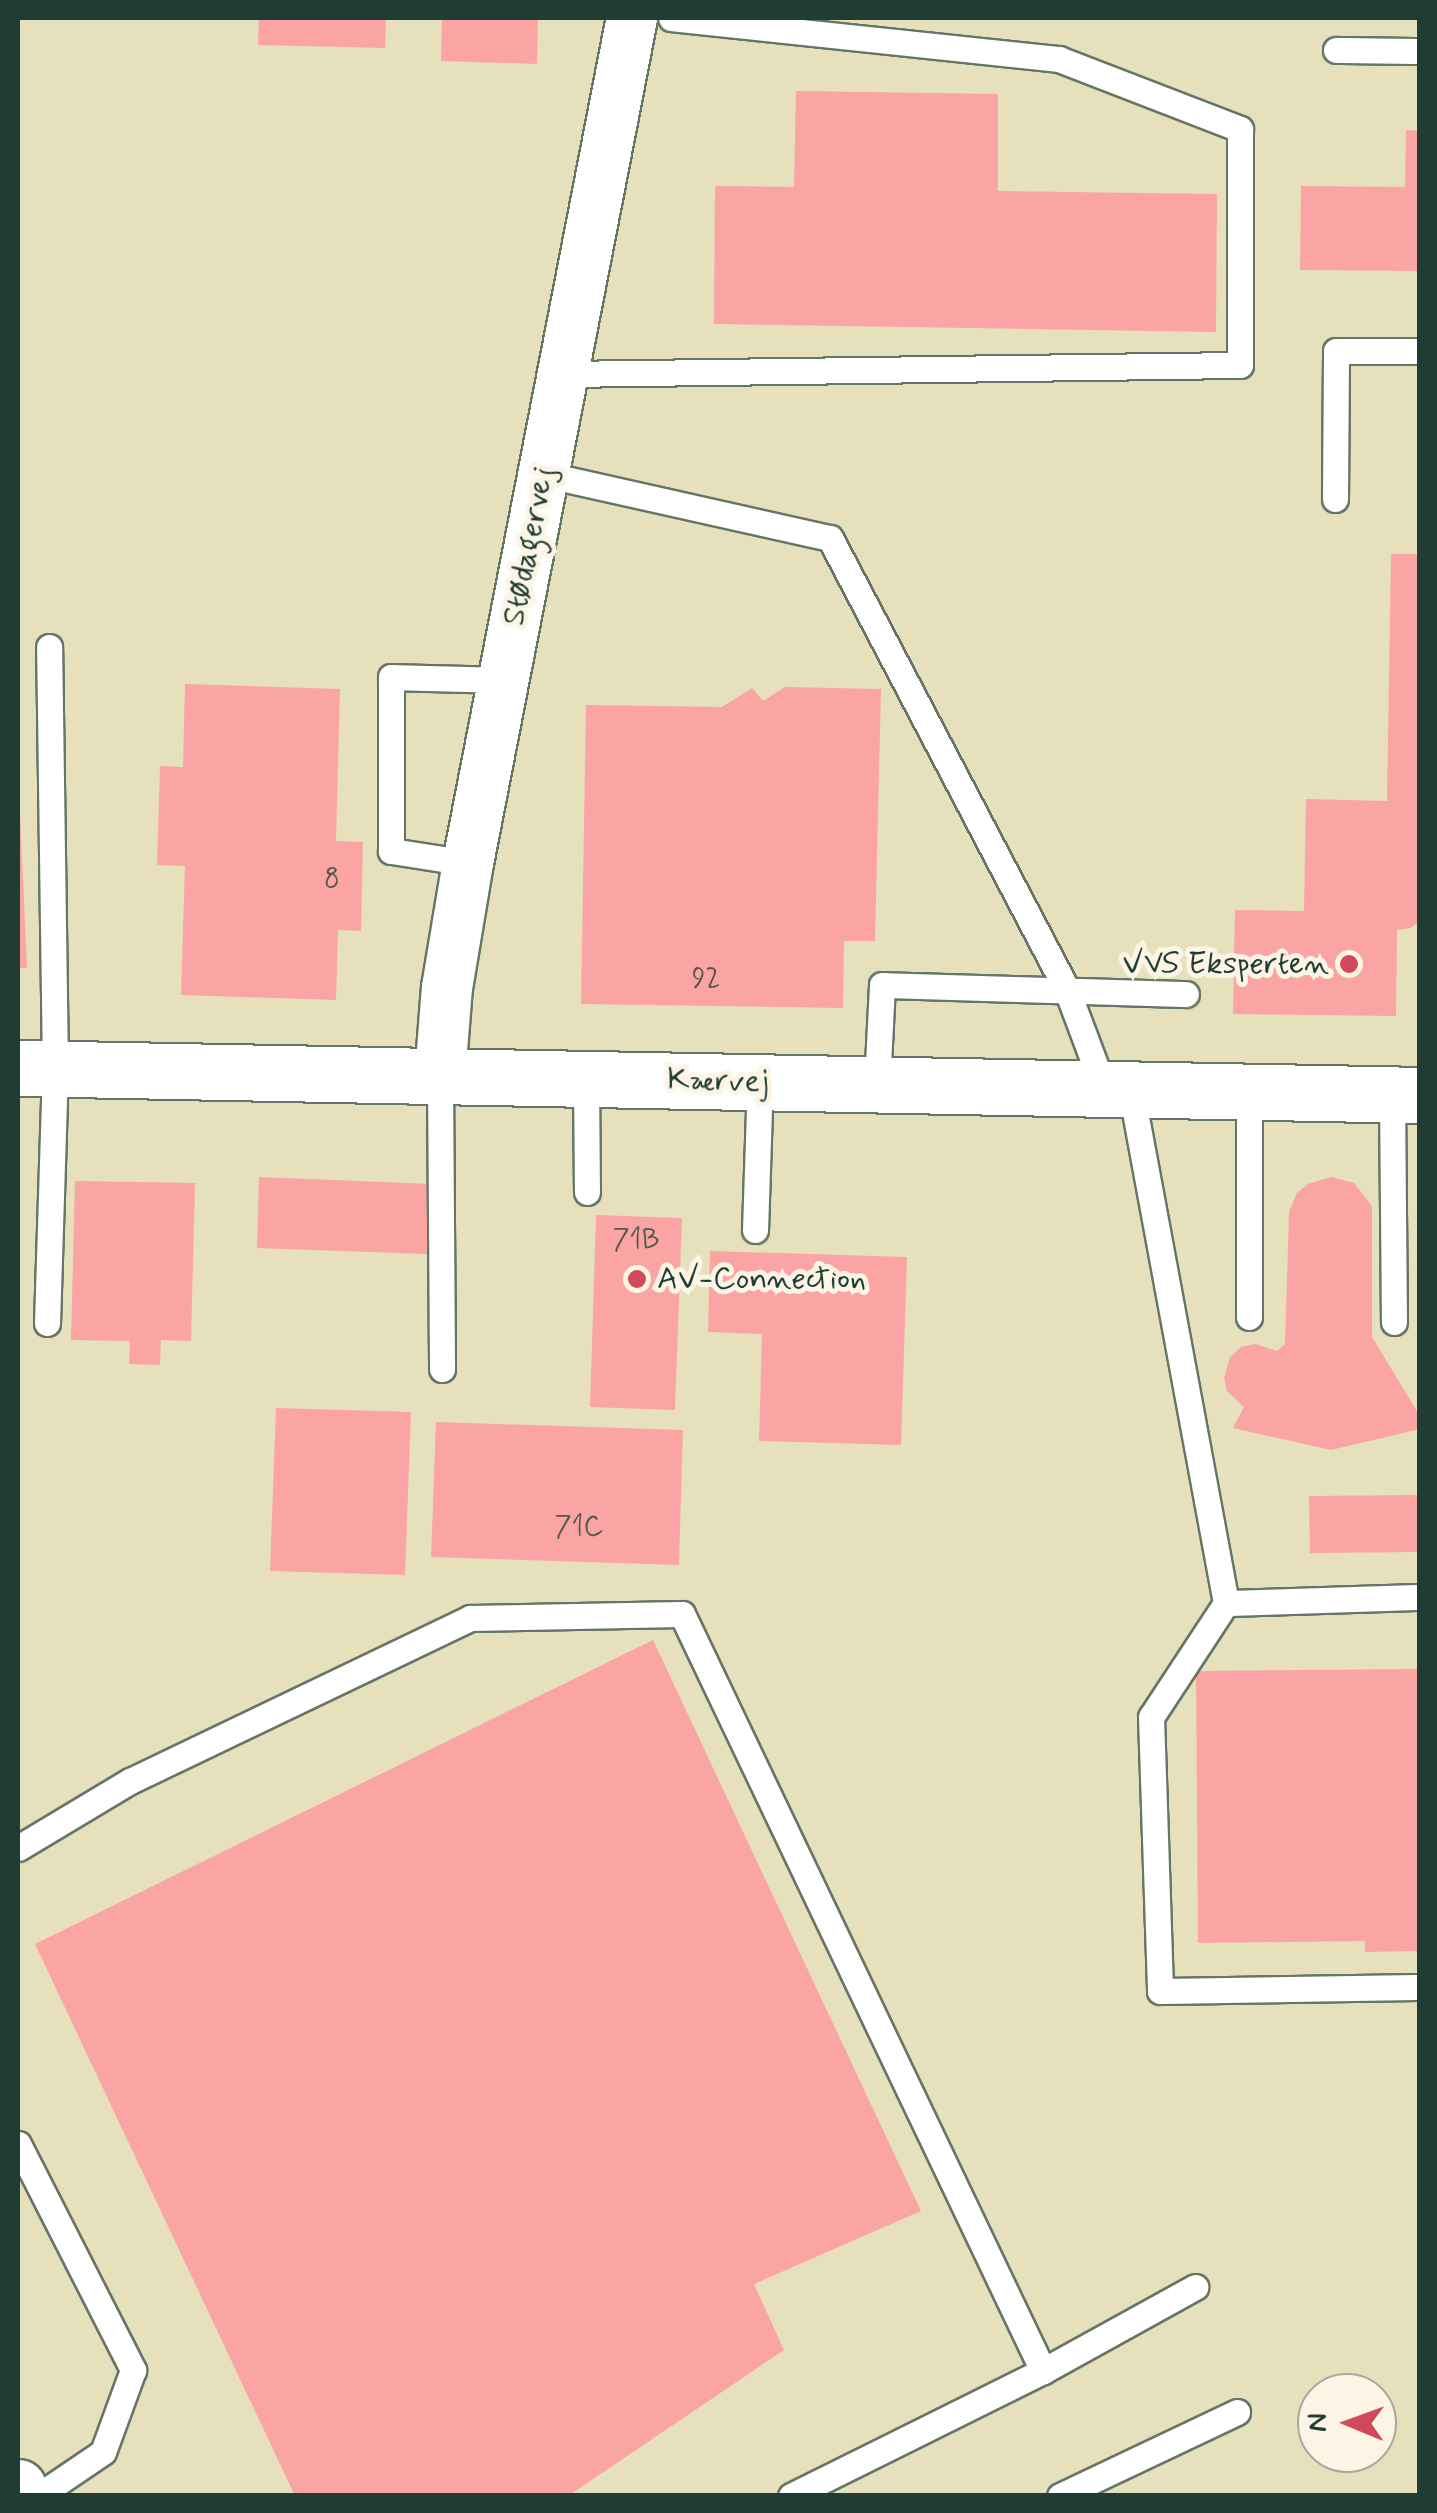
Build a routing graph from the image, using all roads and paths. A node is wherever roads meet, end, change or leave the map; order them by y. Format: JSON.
{"nodes":[{"id":1,"x":632,"y":18,"type":"edge"},
{"id":2,"x":671,"y":18,"type":"edge"},
{"id":3,"x":1336,"y":50,"type":"dead end"},
{"id":4,"x":1420,"y":51,"type":"edge"},
{"id":5,"x":1420,"y":352,"type":"edge"},
{"id":6,"x":562,"y":374,"type":"junction"},
{"id":7,"x":543,"y":474,"type":"junction"},
{"id":8,"x":1335,"y":498,"type":"dead end"},
{"id":9,"x":50,"y":647,"type":"dead end"},
{"id":10,"x":503,"y":680,"type":"junction"},
{"id":11,"x":468,"y":863,"type":"junction"},
{"id":12,"x":1068,"y":990,"type":"junction"},
{"id":13,"x":1186,"y":994,"type":"dead end"},
{"id":14,"x":36,"y":1068,"type":"edge"},
{"id":15,"x":440,"y":1076,"type":"junction"},
{"id":16,"x":586,"y":1079,"type":"junction"},
{"id":17,"x":760,"y":1082,"type":"junction"},
{"id":18,"x":876,"y":1084,"type":"junction"},
{"id":19,"x":1118,"y":1089,"type":"junction"},
{"id":20,"x":1249,"y":1092,"type":"junction"},
{"id":21,"x":1406,"y":1095,"type":"edge"},
{"id":22,"x":588,"y":1192,"type":"dead end"},
{"id":23,"x":755,"y":1230,"type":"dead end"},
{"id":24,"x":1250,"y":1318,"type":"dead end"},
{"id":25,"x":1394,"y":1322,"type":"dead end"},
{"id":26,"x":47,"y":1323,"type":"dead end"},
{"id":27,"x":442,"y":1368,"type":"dead end"},
{"id":28,"x":1420,"y":1597,"type":"edge"},
{"id":29,"x":1226,"y":1603,"type":"junction"},
{"id":30,"x":18,"y":1848,"type":"edge"},
{"id":31,"x":1420,"y":1986,"type":"edge"},
{"id":32,"x":18,"y":2144,"type":"edge"},
{"id":33,"x":1195,"y":2287,"type":"dead end"},
{"id":34,"x":1042,"y":2371,"type":"junction"},
{"id":35,"x":1237,"y":2412,"type":"dead end"},
{"id":36,"x":18,"y":2487,"type":"edge"},
{"id":37,"x":22,"y":2496,"type":"edge"},
{"id":38,"x":38,"y":2496,"type":"edge"},
{"id":39,"x":791,"y":2496,"type":"edge"},
{"id":40,"x":1060,"y":2496,"type":"edge"}],
"edges":[{"from":1,"to":6,"type":"street","name":"Stødagervej"},
{"from":2,"to":6,"type":"lane"},
{"from":3,"to":4,"type":"lane"},
{"from":5,"to":8,"type":"lane"},
{"from":6,"to":7,"type":"street","name":"Stødagervej"},
{"from":7,"to":10,"type":"street","name":"Stødagervej"},
{"from":7,"to":12,"type":"lane"},
{"from":9,"to":14,"type":"lane"},
{"from":10,"to":11,"type":"street","name":"Stødagervej"},
{"from":10,"to":11,"type":"lane"},
{"from":11,"to":15,"type":"street","name":"Stødagervej"},
{"from":12,"to":13,"type":"lane"},
{"from":12,"to":18,"type":"lane"},
{"from":12,"to":19,"type":"lane"},
{"from":14,"to":15,"type":"street","name":"Kærvej"},
{"from":14,"to":26,"type":"lane"},
{"from":15,"to":16,"type":"street","name":"Kærvej"},
{"from":15,"to":27,"type":"lane"},
{"from":16,"to":17,"type":"street","name":"Kærvej"},
{"from":16,"to":22,"type":"lane"},
{"from":17,"to":18,"type":"street","name":"Kærvej"},
{"from":17,"to":23,"type":"lane"},
{"from":18,"to":19,"type":"street","name":"Kærvej"},
{"from":19,"to":20,"type":"street","name":"Kærvej"},
{"from":19,"to":29,"type":"lane"},
{"from":20,"to":21,"type":"street","name":"Kærvej"},
{"from":20,"to":24,"type":"lane"},
{"from":21,"to":25,"type":"lane"},
{"from":28,"to":29,"type":"lane"},
{"from":29,"to":31,"type":"lane"},
{"from":30,"to":34,"type":"lane"},
{"from":32,"to":38,"type":"lane"},
{"from":33,"to":34,"type":"lane"},
{"from":34,"to":39,"type":"lane"},
{"from":35,"to":40,"type":"lane"},
{"from":36,"to":37,"type":"street"}]}
